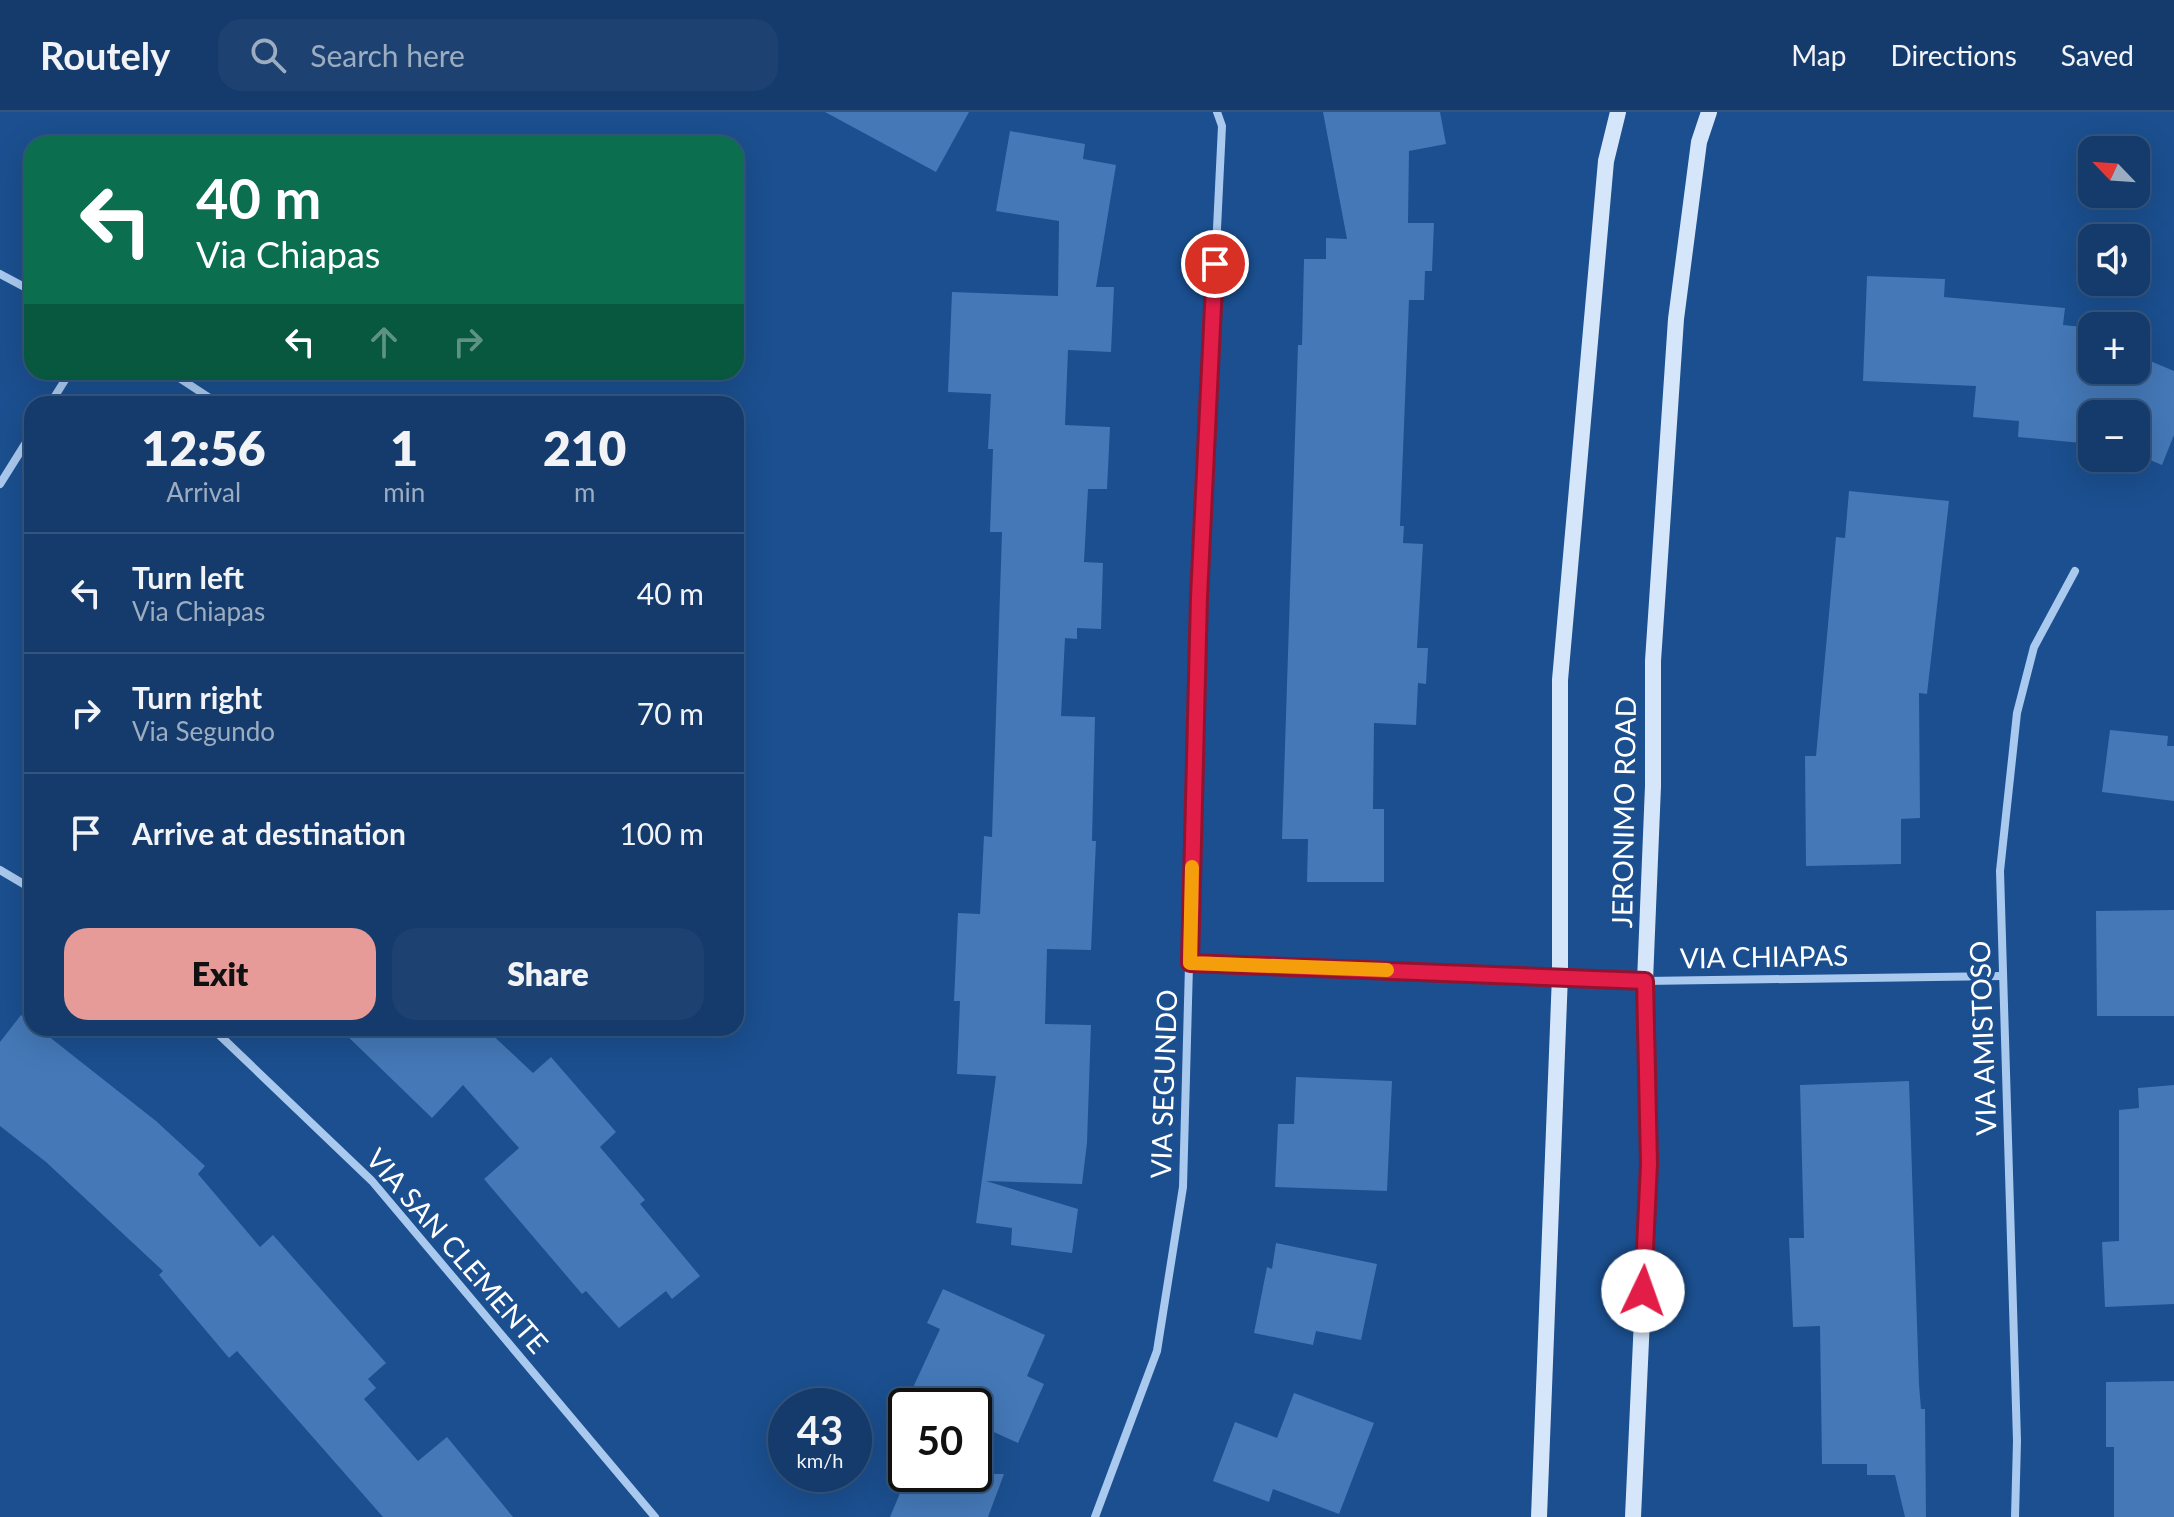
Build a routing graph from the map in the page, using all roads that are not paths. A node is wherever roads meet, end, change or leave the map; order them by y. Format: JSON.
{"nodes":[{"id":1,"x":1217,"y":112,"type":"edge"},
{"id":2,"x":1618,"y":112,"type":"edge"},
{"id":3,"x":1709,"y":112,"type":"edge"},
{"id":4,"x":0,"y":274,"type":"edge"},
{"id":5,"x":24,"y":287,"type":"edge"},
{"id":6,"x":182,"y":380,"type":"edge"},
{"id":7,"x":207,"y":396,"type":"edge"},
{"id":8,"x":24,"y":446,"type":"edge"},
{"id":9,"x":0,"y":484,"type":"edge"},
{"id":10,"x":2075,"y":571,"type":"dead end"},
{"id":11,"x":0,"y":870,"type":"edge"},
{"id":12,"x":24,"y":884,"type":"edge"},
{"id":13,"x":1190,"y":963,"type":"junction"},
{"id":14,"x":1560,"y":975,"type":"junction"},
{"id":15,"x":2003,"y":976,"type":"junction"},
{"id":16,"x":1645,"y":981,"type":"junction"},
{"id":17,"x":220,"y":1036,"type":"edge"},
{"id":18,"x":655,"y":1517,"type":"edge"},
{"id":19,"x":1095,"y":1517,"type":"edge"},
{"id":20,"x":1539,"y":1517,"type":"edge"},
{"id":21,"x":1633,"y":1517,"type":"edge"},
{"id":22,"x":2015,"y":1517,"type":"edge"}],
"edges":[{"from":1,"to":13,"type":"street","name":"VIA SEGUNDO"},
{"from":2,"to":14,"type":"main road"},
{"from":3,"to":16,"type":"main road","name":"JERONIMO ROAD"},
{"from":4,"to":5,"type":"street"},
{"from":6,"to":7,"type":"street"},
{"from":8,"to":9,"type":"street"},
{"from":10,"to":15,"type":"street","name":"VIA AMISTOSO"},
{"from":11,"to":12,"type":"street"},
{"from":13,"to":14,"type":"street","name":"VIA CHIAPAS"},
{"from":13,"to":19,"type":"street","name":"VIA SEGUNDO"},
{"from":14,"to":16,"type":"street","name":"VIA CHIAPAS"},
{"from":14,"to":20,"type":"main road"},
{"from":15,"to":16,"type":"street","name":"VIA CHIAPAS"},
{"from":15,"to":22,"type":"street","name":"VIA AMISTOSO"},
{"from":16,"to":21,"type":"main road","name":"JERONIMO ROAD"},
{"from":17,"to":18,"type":"street","name":"VIA SAN CLEMENTE"}]}
